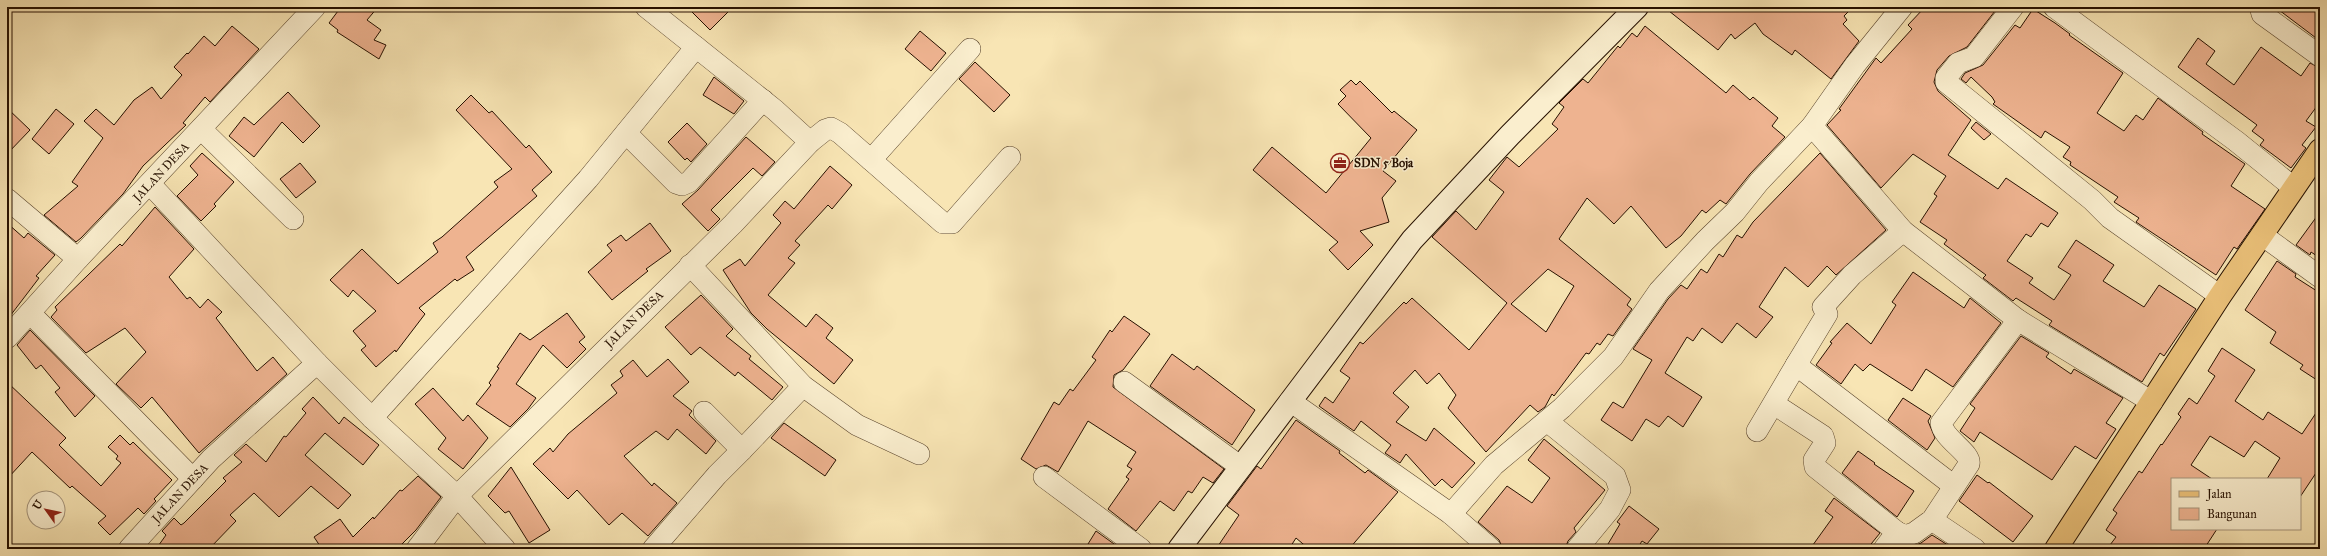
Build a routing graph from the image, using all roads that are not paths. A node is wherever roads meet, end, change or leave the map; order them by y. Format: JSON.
{"nodes":[{"id":1,"x":316,"y":7,"type":"edge"},
{"id":2,"x":646,"y":7,"type":"edge"},
{"id":3,"x":1637,"y":7,"type":"edge"},
{"id":4,"x":1902,"y":7,"type":"edge"},
{"id":5,"x":2013,"y":7,"type":"edge"},
{"id":6,"x":2054,"y":7,"type":"edge"},
{"id":7,"x":2263,"y":7,"type":"edge"},
{"id":8,"x":696,"y":47,"type":"junction"},
{"id":9,"x":970,"y":49,"type":"dead end"},
{"id":10,"x":2320,"y":56,"type":"edge"},
{"id":11,"x":763,"y":100,"type":"junction"},
{"id":12,"x":1812,"y":126,"type":"junction"},
{"id":13,"x":201,"y":129,"type":"junction"},
{"id":14,"x":626,"y":133,"type":"junction"},
{"id":15,"x":810,"y":142,"type":"junction"},
{"id":16,"x":2320,"y":150,"type":"edge"},
{"id":17,"x":1010,"y":157,"type":"dead end"},
{"id":18,"x":870,"y":160,"type":"junction"},
{"id":19,"x":150,"y":184,"type":"junction"},
{"id":20,"x":2294,"y":188,"type":"junction"},
{"id":21,"x":7,"y":198,"type":"edge"},
{"id":22,"x":293,"y":219,"type":"dead end"},
{"id":23,"x":1902,"y":231,"type":"junction"},
{"id":24,"x":2262,"y":235,"type":"junction"},
{"id":25,"x":78,"y":259,"type":"junction"},
{"id":26,"x":690,"y":265,"type":"junction"},
{"id":27,"x":2320,"y":277,"type":"edge"},
{"id":28,"x":2220,"y":296,"type":"junction"},
{"id":29,"x":30,"y":313,"type":"junction"},
{"id":30,"x":2018,"y":320,"type":"junction"},
{"id":31,"x":7,"y":338,"type":"edge"},
{"id":32,"x":317,"y":363,"type":"junction"},
{"id":33,"x":1796,"y":365,"type":"junction"},
{"id":34,"x":1124,"y":382,"type":"dead end"},
{"id":35,"x":803,"y":386,"type":"junction"},
{"id":36,"x":1290,"y":401,"type":"junction"},
{"id":37,"x":2152,"y":402,"type":"junction"},
{"id":38,"x":1774,"y":404,"type":"junction"},
{"id":39,"x":704,"y":412,"type":"dead end"},
{"id":40,"x":372,"y":418,"type":"junction"},
{"id":41,"x":1547,"y":421,"type":"junction"},
{"id":42,"x":1757,"y":431,"type":"dead end"},
{"id":43,"x":742,"y":450,"type":"junction"},
{"id":44,"x":920,"y":454,"type":"dead end"},
{"id":45,"x":1241,"y":467,"type":"junction"},
{"id":46,"x":1044,"y":477,"type":"dead end"},
{"id":47,"x":193,"y":479,"type":"junction"},
{"id":48,"x":1954,"y":486,"type":"junction"},
{"id":49,"x":457,"y":496,"type":"junction"},
{"id":50,"x":1451,"y":514,"type":"junction"},
{"id":51,"x":1932,"y":520,"type":"junction"},
{"id":52,"x":1896,"y":532,"type":"junction"},
{"id":53,"x":129,"y":549,"type":"edge"},
{"id":54,"x":417,"y":549,"type":"edge"},
{"id":55,"x":505,"y":549,"type":"edge"},
{"id":56,"x":653,"y":549,"type":"edge"},
{"id":57,"x":1141,"y":549,"type":"edge"},
{"id":58,"x":1179,"y":549,"type":"edge"},
{"id":59,"x":1491,"y":549,"type":"edge"},
{"id":60,"x":1577,"y":549,"type":"edge"},
{"id":61,"x":1884,"y":549,"type":"edge"},
{"id":62,"x":1976,"y":549,"type":"edge"},
{"id":63,"x":2056,"y":549,"type":"edge"}],
"edges":[{"from":1,"to":13,"type":"street","name":"JALAN DESA"},
{"from":2,"to":8,"type":"street"},
{"from":3,"to":36,"type":"street"},
{"from":4,"to":12,"type":"street"},
{"from":5,"to":28,"type":"street"},
{"from":6,"to":20,"type":"street"},
{"from":7,"to":10,"type":"street"},
{"from":8,"to":11,"type":"street"},
{"from":8,"to":14,"type":"street"},
{"from":9,"to":18,"type":"street"},
{"from":11,"to":14,"type":"street"},
{"from":11,"to":15,"type":"street"},
{"from":12,"to":23,"type":"street"},
{"from":12,"to":41,"type":"street"},
{"from":13,"to":19,"type":"street","name":"JALAN DESA"},
{"from":13,"to":22,"type":"street"},
{"from":14,"to":40,"type":"street"},
{"from":15,"to":18,"type":"street","name":"JALAN DESA"},
{"from":15,"to":26,"type":"street","name":"JALAN DESA"},
{"from":16,"to":20,"type":"main road"},
{"from":17,"to":18,"type":"street"},
{"from":19,"to":25,"type":"street","name":"JALAN DESA"},
{"from":19,"to":32,"type":"street"},
{"from":20,"to":24,"type":"main road"},
{"from":21,"to":25,"type":"street"},
{"from":23,"to":30,"type":"street"},
{"from":23,"to":33,"type":"street"},
{"from":24,"to":27,"type":"street"},
{"from":24,"to":28,"type":"main road"},
{"from":25,"to":29,"type":"street","name":"JALAN DESA"},
{"from":26,"to":35,"type":"street"},
{"from":26,"to":49,"type":"street","name":"JALAN DESA"},
{"from":28,"to":37,"type":"main road"},
{"from":29,"to":31,"type":"street","name":"JALAN DESA"},
{"from":29,"to":47,"type":"street"},
{"from":30,"to":37,"type":"street"},
{"from":30,"to":48,"type":"street"},
{"from":32,"to":40,"type":"street"},
{"from":32,"to":47,"type":"street","name":"JALAN DESA"},
{"from":33,"to":38,"type":"street"},
{"from":33,"to":48,"type":"street"},
{"from":34,"to":45,"type":"street"},
{"from":35,"to":43,"type":"street"},
{"from":35,"to":44,"type":"street"},
{"from":36,"to":45,"type":"street"},
{"from":36,"to":50,"type":"street"},
{"from":37,"to":63,"type":"main road"},
{"from":38,"to":42,"type":"street"},
{"from":38,"to":52,"type":"street"},
{"from":39,"to":43,"type":"street"},
{"from":40,"to":49,"type":"street"},
{"from":41,"to":50,"type":"street"},
{"from":41,"to":60,"type":"street"},
{"from":43,"to":56,"type":"street"},
{"from":45,"to":58,"type":"street"},
{"from":46,"to":57,"type":"street"},
{"from":47,"to":53,"type":"street","name":"JALAN DESA"},
{"from":48,"to":51,"type":"street"},
{"from":49,"to":54,"type":"street","name":"JALAN DESA"},
{"from":49,"to":55,"type":"street"},
{"from":50,"to":59,"type":"street"},
{"from":51,"to":52,"type":"street"},
{"from":51,"to":62,"type":"street"},
{"from":52,"to":61,"type":"street"}]}
